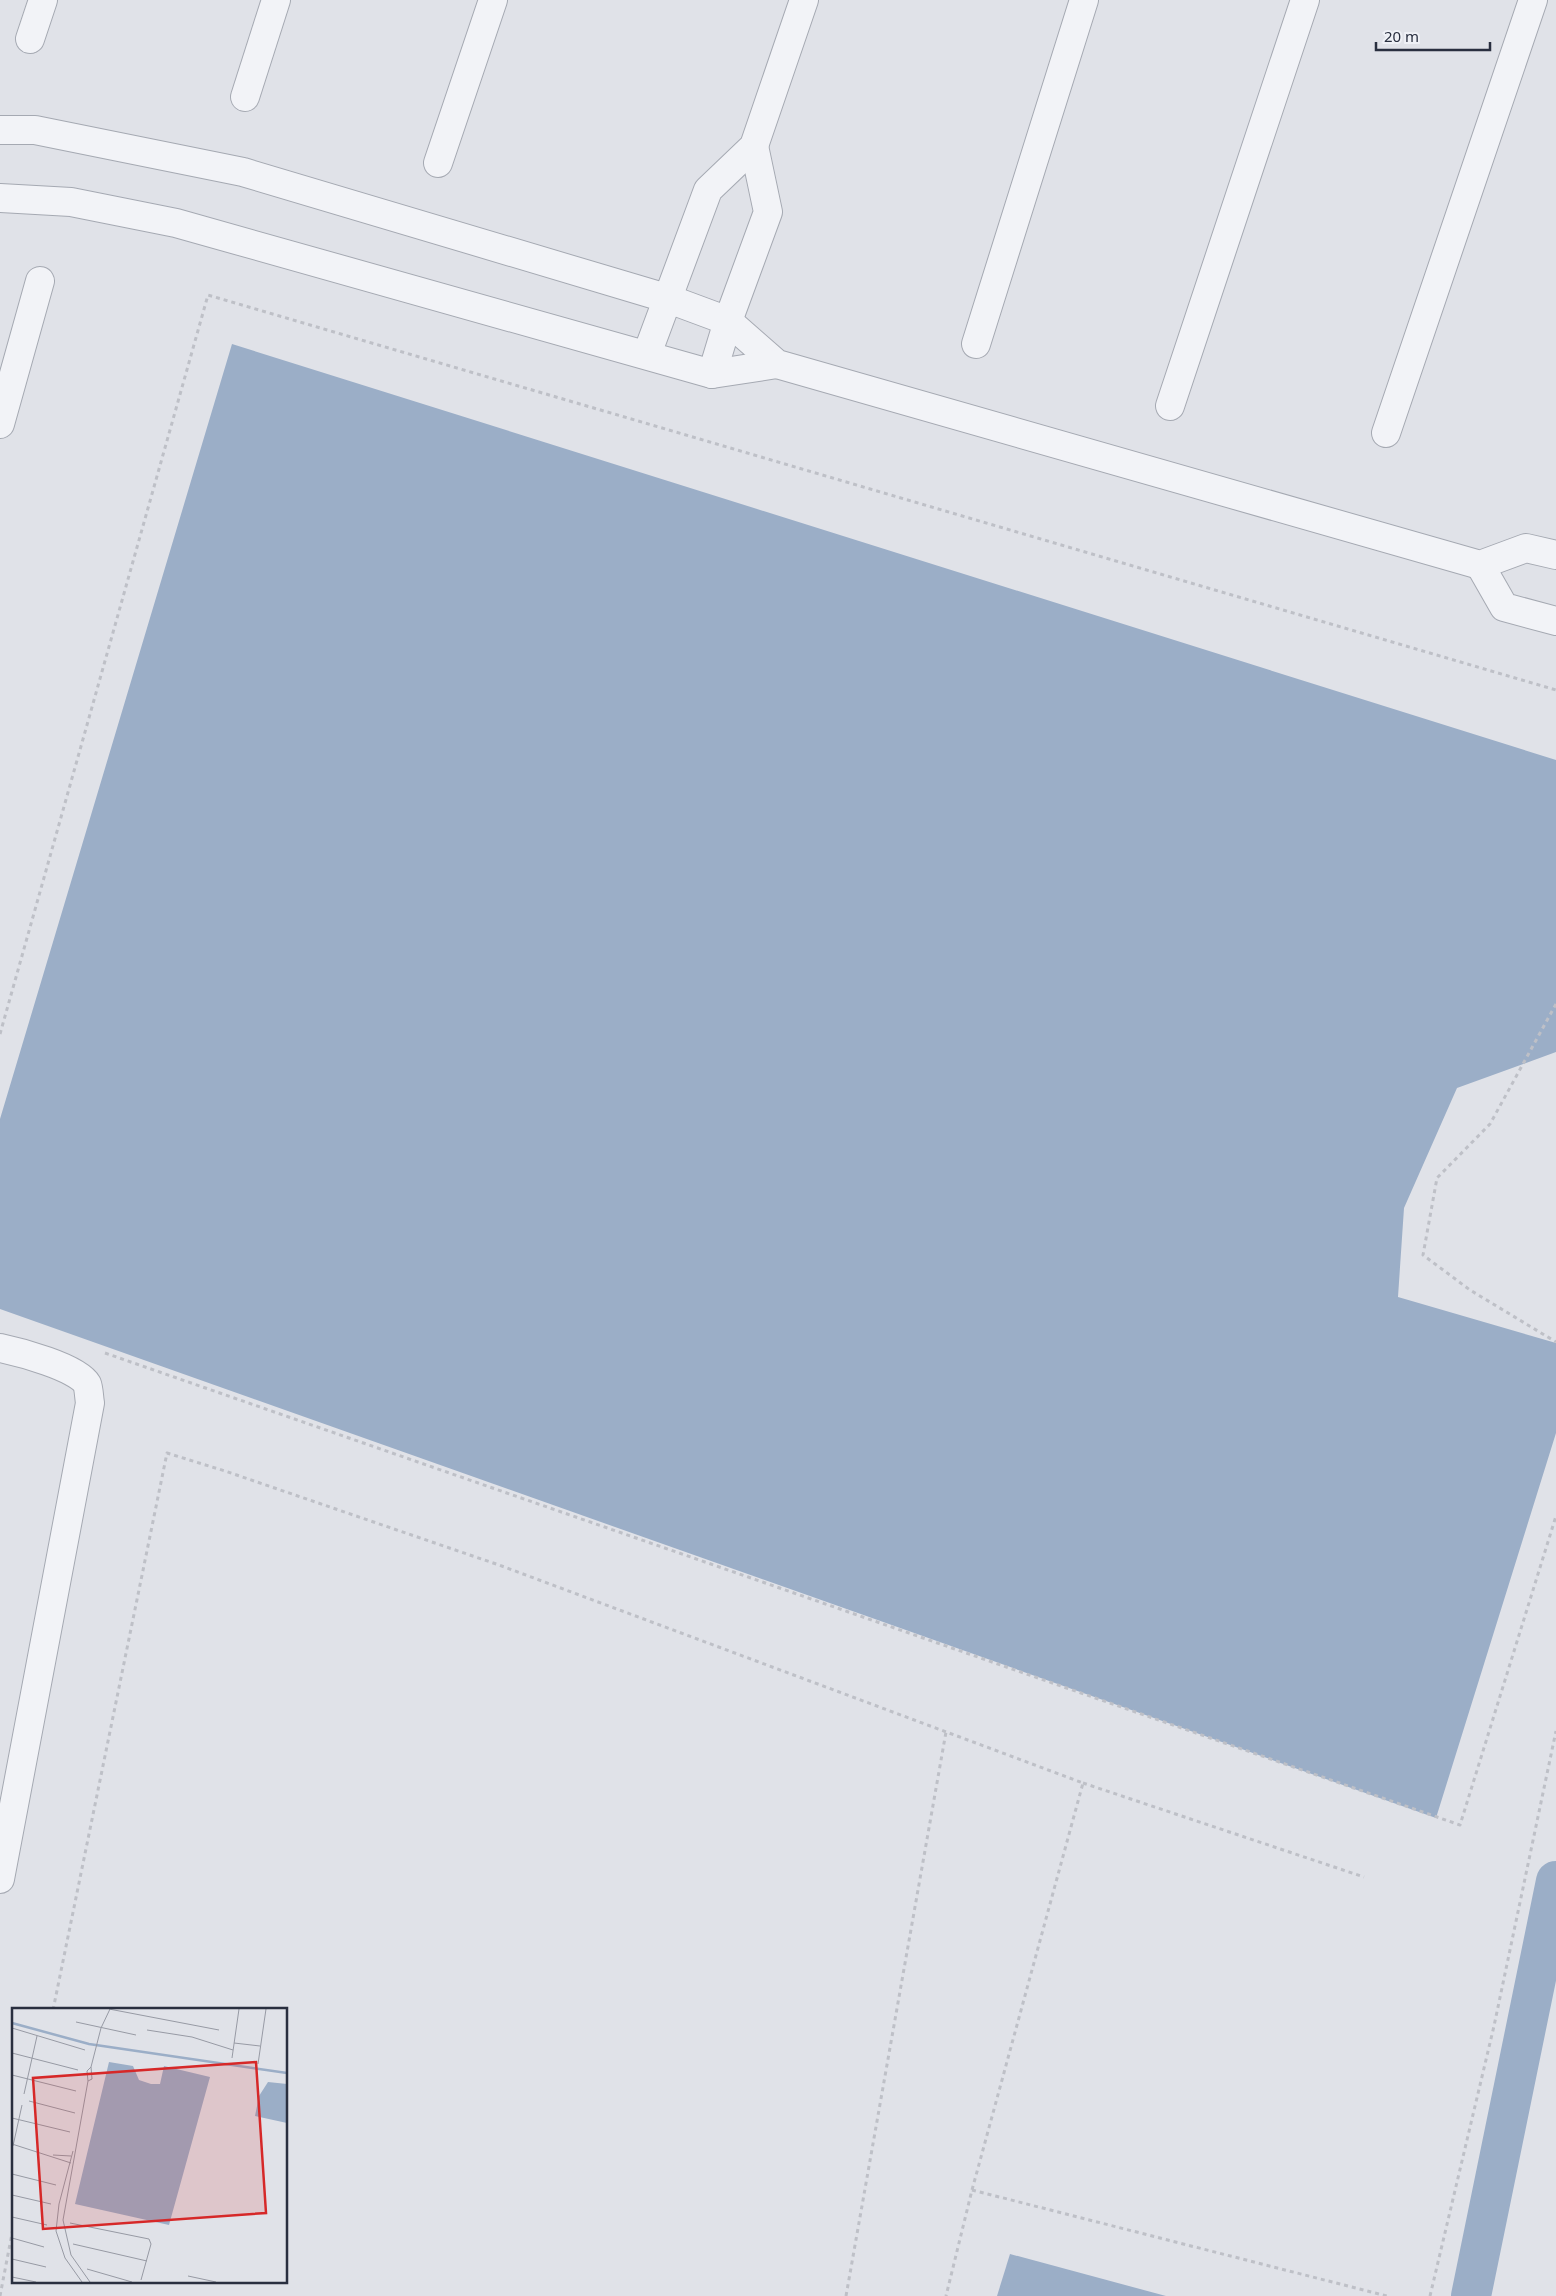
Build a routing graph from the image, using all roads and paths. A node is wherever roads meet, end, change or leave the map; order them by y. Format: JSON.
{"nodes":[{"id":1,"x":43,"y":0,"type":"edge"},
{"id":2,"x":276,"y":0,"type":"edge"},
{"id":3,"x":493,"y":0,"type":"edge"},
{"id":4,"x":804,"y":0,"type":"edge"},
{"id":5,"x":1084,"y":0,"type":"edge"},
{"id":6,"x":1305,"y":0,"type":"edge"},
{"id":7,"x":1533,"y":0,"type":"edge"},
{"id":8,"x":30,"y":39,"type":"dead end"},
{"id":9,"x":245,"y":97,"type":"dead end"},
{"id":10,"x":0,"y":130,"type":"edge"},
{"id":11,"x":754,"y":146,"type":"junction"},
{"id":12,"x":438,"y":163,"type":"dead end"},
{"id":13,"x":0,"y":198,"type":"edge"},
{"id":14,"x":40,"y":281,"type":"dead end"},
{"id":15,"x":666,"y":298,"type":"junction"},
{"id":16,"x":728,"y":321,"type":"junction"},
{"id":17,"x":976,"y":344,"type":"dead end"},
{"id":18,"x":647,"y":354,"type":"junction"},
{"id":19,"x":777,"y":364,"type":"junction"},
{"id":20,"x":712,"y":374,"type":"junction"},
{"id":21,"x":1170,"y":406,"type":"dead end"},
{"id":22,"x":0,"y":424,"type":"edge"},
{"id":23,"x":1386,"y":433,"type":"dead end"},
{"id":24,"x":1556,"y":555,"type":"edge"},
{"id":25,"x":1480,"y":565,"type":"junction"},
{"id":26,"x":1556,"y":621,"type":"edge"},
{"id":27,"x":1556,"y":690,"type":"edge"},
{"id":28,"x":1556,"y":1004,"type":"edge"},
{"id":29,"x":0,"y":1034,"type":"edge"},
{"id":30,"x":1556,"y":1342,"type":"edge"},
{"id":31,"x":0,"y":1348,"type":"edge"},
{"id":32,"x":104,"y":1352,"type":"dead end"},
{"id":33,"x":1556,"y":1516,"type":"edge"},
{"id":34,"x":1556,"y":1731,"type":"edge"},
{"id":35,"x":946,"y":1732,"type":"junction"},
{"id":36,"x":1083,"y":1783,"type":"junction"},
{"id":37,"x":1364,"y":1877,"type":"dead end"},
{"id":38,"x":0,"y":1879,"type":"edge"},
{"id":39,"x":53,"y":2008,"type":"edge"},
{"id":40,"x":972,"y":2190,"type":"junction"},
{"id":41,"x":12,"y":2234,"type":"edge"},
{"id":42,"x":0,"y":2296,"type":"edge"},
{"id":43,"x":846,"y":2296,"type":"edge"},
{"id":44,"x":946,"y":2296,"type":"edge"},
{"id":45,"x":1388,"y":2296,"type":"edge"},
{"id":46,"x":1430,"y":2296,"type":"edge"}],
"edges":[{"from":1,"to":8,"type":"street"},
{"from":2,"to":9,"type":"street"},
{"from":3,"to":12,"type":"street"},
{"from":4,"to":11,"type":"street"},
{"from":5,"to":17,"type":"street"},
{"from":6,"to":21,"type":"street"},
{"from":7,"to":23,"type":"street"},
{"from":10,"to":15,"type":"street"},
{"from":11,"to":15,"type":"street"},
{"from":11,"to":16,"type":"street"},
{"from":13,"to":18,"type":"street"},
{"from":14,"to":22,"type":"street"},
{"from":15,"to":16,"type":"street"},
{"from":15,"to":18,"type":"street"},
{"from":16,"to":19,"type":"street"},
{"from":16,"to":20,"type":"street"},
{"from":18,"to":20,"type":"street"},
{"from":19,"to":20,"type":"street"},
{"from":19,"to":25,"type":"street"},
{"from":24,"to":25,"type":"street"},
{"from":25,"to":26,"type":"street"},
{"from":27,"to":29,"type":"path"},
{"from":28,"to":30,"type":"path"},
{"from":31,"to":38,"type":"street"},
{"from":32,"to":33,"type":"path"},
{"from":34,"to":46,"type":"path"},
{"from":35,"to":36,"type":"path"},
{"from":35,"to":39,"type":"path"},
{"from":35,"to":43,"type":"path"},
{"from":36,"to":37,"type":"path"},
{"from":36,"to":40,"type":"path"},
{"from":40,"to":44,"type":"path"},
{"from":40,"to":45,"type":"path"},
{"from":41,"to":42,"type":"path"}]}
